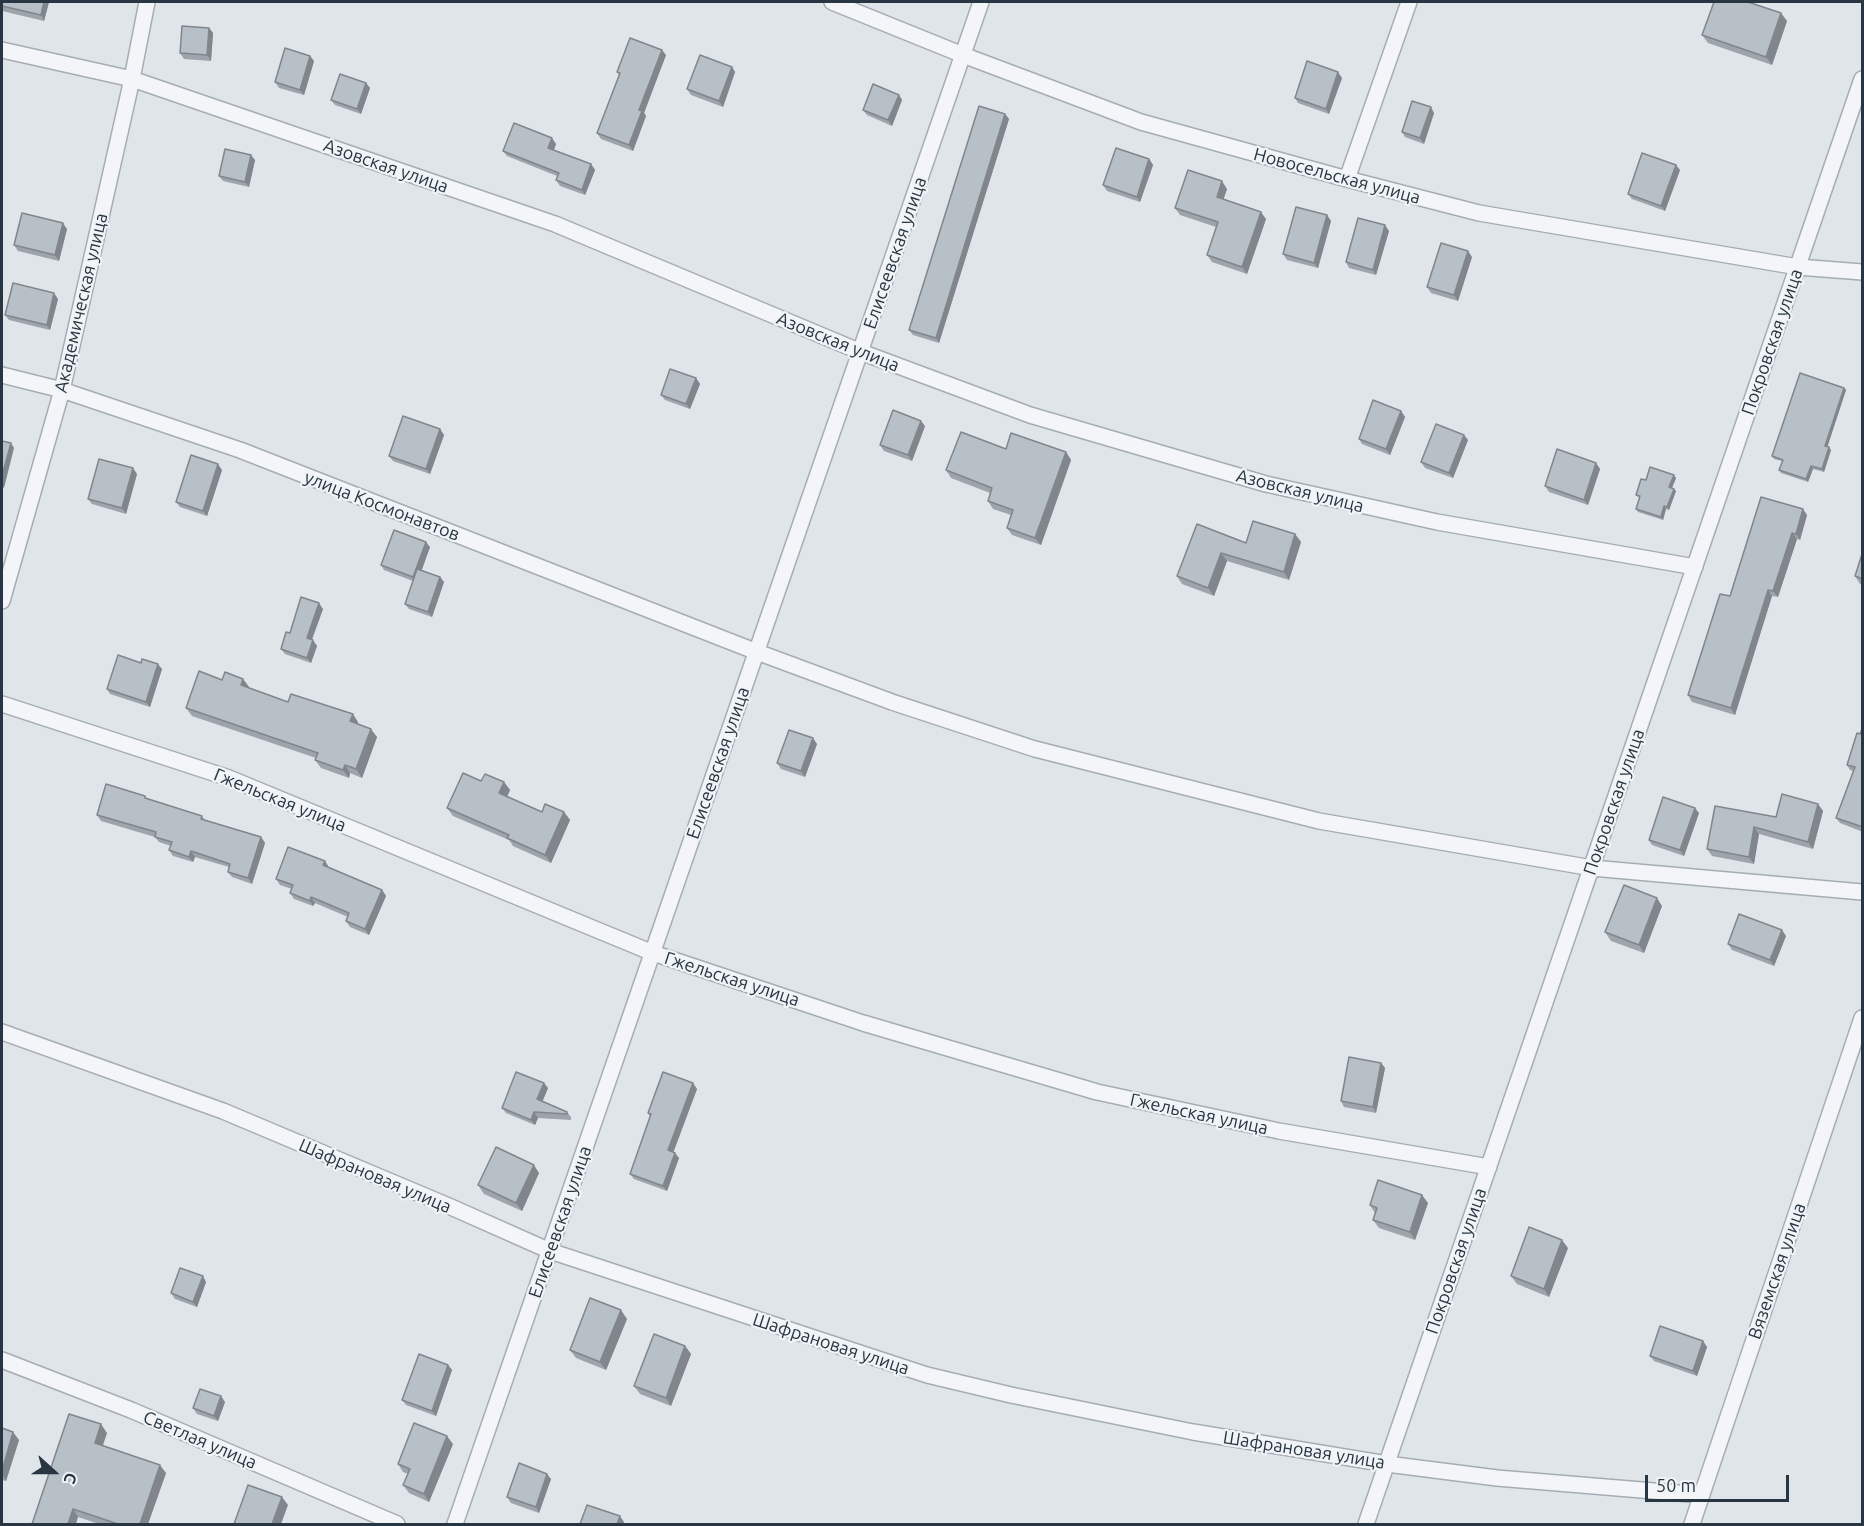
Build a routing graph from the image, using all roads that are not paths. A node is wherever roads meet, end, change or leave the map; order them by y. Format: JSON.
{"nodes":[{"id":1,"x":147,"y":2,"type":"edge"},
{"id":2,"x":832,"y":2,"type":"edge"},
{"id":3,"x":981,"y":2,"type":"edge"},
{"id":4,"x":1409,"y":2,"type":"edge"},
{"id":5,"x":2,"y":50,"type":"edge"},
{"id":6,"x":963,"y":55,"type":"junction"},
{"id":7,"x":132,"y":79,"type":"junction"},
{"id":8,"x":1863,"y":79,"type":"edge"},
{"id":9,"x":1347,"y":180,"type":"junction"},
{"id":10,"x":1798,"y":267,"type":"junction"},
{"id":11,"x":1863,"y":272,"type":"edge"},
{"id":12,"x":861,"y":352,"type":"junction"},
{"id":13,"x":2,"y":375,"type":"edge"},
{"id":14,"x":62,"y":390,"type":"junction"},
{"id":15,"x":1695,"y":567,"type":"junction"},
{"id":16,"x":2,"y":601,"type":"edge"},
{"id":17,"x":757,"y":652,"type":"junction"},
{"id":18,"x":2,"y":704,"type":"edge"},
{"id":19,"x":1592,"y":868,"type":"junction"},
{"id":20,"x":1863,"y":892,"type":"edge"},
{"id":21,"x":653,"y":953,"type":"junction"},
{"id":22,"x":1863,"y":1018,"type":"edge"},
{"id":23,"x":2,"y":1032,"type":"edge"},
{"id":24,"x":1489,"y":1167,"type":"junction"},
{"id":25,"x":550,"y":1251,"type":"junction"},
{"id":26,"x":2,"y":1360,"type":"edge"},
{"id":27,"x":1387,"y":1464,"type":"junction"},
{"id":28,"x":1702,"y":1495,"type":"junction"},
{"id":29,"x":397,"y":1524,"type":"edge"},
{"id":30,"x":455,"y":1524,"type":"edge"},
{"id":31,"x":1366,"y":1524,"type":"edge"},
{"id":32,"x":1692,"y":1524,"type":"edge"}],
"edges":[{"from":1,"to":7,"type":"street","name":"Академическая улица"},
{"from":2,"to":6,"type":"street","name":"Новосельская улица"},
{"from":3,"to":6,"type":"street","name":"Елисеевская улица"},
{"from":4,"to":9,"type":"street"},
{"from":5,"to":7,"type":"street","name":"Азовская улица"},
{"from":6,"to":9,"type":"street","name":"Новосельская улица"},
{"from":6,"to":12,"type":"street","name":"Елисеевская улица"},
{"from":7,"to":12,"type":"street","name":"Азовская улица"},
{"from":7,"to":14,"type":"street","name":"Академическая улица"},
{"from":8,"to":10,"type":"street","name":"Покровская улица"},
{"from":9,"to":10,"type":"street","name":"Новосельская улица"},
{"from":10,"to":11,"type":"street","name":"Новосельская улица"},
{"from":10,"to":15,"type":"street","name":"Покровская улица"},
{"from":12,"to":15,"type":"street","name":"Азовская улица"},
{"from":12,"to":17,"type":"street","name":"Елисеевская улица"},
{"from":13,"to":14,"type":"street","name":"улица Космонавтов"},
{"from":14,"to":16,"type":"street","name":"Академическая улица"},
{"from":14,"to":17,"type":"street","name":"улица Космонавтов"},
{"from":15,"to":19,"type":"street","name":"Покровская улица"},
{"from":17,"to":19,"type":"street","name":"улица Космонавтов"},
{"from":17,"to":21,"type":"street","name":"Елисеевская улица"},
{"from":18,"to":21,"type":"street","name":"Гжельская улица"},
{"from":19,"to":20,"type":"street","name":"улица Космонавтов"},
{"from":19,"to":24,"type":"street","name":"Покровская улица"},
{"from":21,"to":24,"type":"street","name":"Гжельская улица"},
{"from":21,"to":25,"type":"street","name":"Елисеевская улица"},
{"from":22,"to":28,"type":"street","name":"Вяземская улица"},
{"from":23,"to":25,"type":"street","name":"Шафрановая улица"},
{"from":24,"to":27,"type":"street","name":"Покровская улица"},
{"from":25,"to":27,"type":"street","name":"Шафрановая улица"},
{"from":25,"to":30,"type":"street","name":"Елисеевская улица"},
{"from":26,"to":29,"type":"street","name":"Светлая улица"},
{"from":27,"to":28,"type":"street","name":"Шафрановая улица"},
{"from":27,"to":31,"type":"street","name":"Покровская улица"},
{"from":28,"to":32,"type":"street","name":"Вяземская улица"}]}
